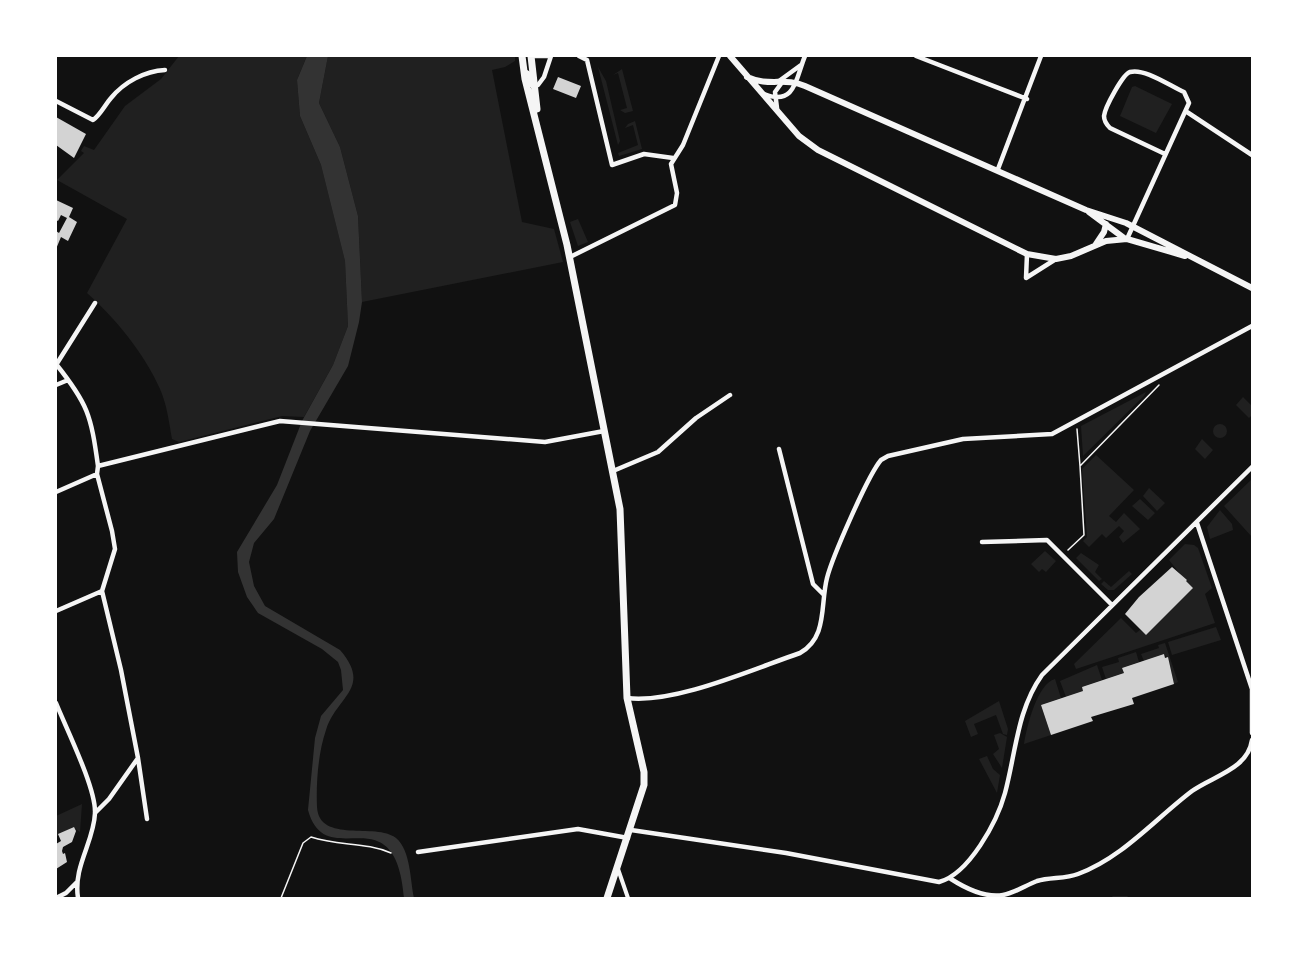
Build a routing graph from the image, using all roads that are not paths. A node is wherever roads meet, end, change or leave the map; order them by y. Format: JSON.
{"nodes":[{"id":1,"x":522,"y":56,"type":"edge"},
{"id":2,"x":532,"y":56,"type":"edge"},
{"id":3,"x":551,"y":56,"type":"edge"},
{"id":4,"x":579,"y":56,"type":"edge"},
{"id":5,"x":719,"y":56,"type":"edge"},
{"id":6,"x":730,"y":56,"type":"edge"},
{"id":7,"x":805,"y":56,"type":"edge"},
{"id":8,"x":916,"y":56,"type":"edge"},
{"id":9,"x":1041,"y":56,"type":"edge"},
{"id":10,"x":802,"y":63,"type":"junction"},
{"id":11,"x":165,"y":70,"type":"dead end"},
{"id":12,"x":524,"y":71,"type":"junction"},
{"id":13,"x":747,"y":77,"type":"junction"},
{"id":14,"x":787,"y":77,"type":"junction"},
{"id":15,"x":781,"y":82,"type":"junction"},
{"id":16,"x":797,"y":82,"type":"junction"},
{"id":17,"x":769,"y":83,"type":"junction"},
{"id":18,"x":535,"y":87,"type":"junction"},
{"id":19,"x":764,"y":94,"type":"junction"},
{"id":20,"x":774,"y":97,"type":"junction"},
{"id":21,"x":1027,"y":99,"type":"junction"},
{"id":22,"x":56,"y":101,"type":"edge"},
{"id":23,"x":777,"y":108,"type":"junction"},
{"id":24,"x":1187,"y":112,"type":"junction"},
{"id":25,"x":537,"y":117,"type":"junction"},
{"id":26,"x":1165,"y":154,"type":"junction"},
{"id":27,"x":1252,"y":156,"type":"edge"},
{"id":28,"x":673,"y":158,"type":"junction"},
{"id":29,"x":998,"y":170,"type":"junction"},
{"id":30,"x":1086,"y":210,"type":"junction"},
{"id":31,"x":1101,"y":213,"type":"junction"},
{"id":32,"x":1106,"y":226,"type":"junction"},
{"id":33,"x":1132,"y":226,"type":"junction"},
{"id":34,"x":1127,"y":239,"type":"junction"},
{"id":35,"x":1094,"y":247,"type":"junction"},
{"id":36,"x":1027,"y":254,"type":"junction"},
{"id":37,"x":1189,"y":256,"type":"junction"},
{"id":38,"x":570,"y":257,"type":"junction"},
{"id":39,"x":1056,"y":259,"type":"junction"},
{"id":40,"x":1252,"y":288,"type":"edge"},
{"id":41,"x":95,"y":303,"type":"dead end"},
{"id":42,"x":1252,"y":326,"type":"edge"},
{"id":43,"x":56,"y":365,"type":"edge"},
{"id":44,"x":68,"y":380,"type":"junction"},
{"id":45,"x":56,"y":385,"type":"edge"},
{"id":46,"x":730,"y":395,"type":"dead end"},
{"id":47,"x":605,"y":430,"type":"junction"},
{"id":48,"x":779,"y":449,"type":"dead end"},
{"id":49,"x":98,"y":466,"type":"junction"},
{"id":50,"x":1252,"y":467,"type":"edge"},
{"id":51,"x":613,"y":471,"type":"junction"},
{"id":52,"x":97,"y":474,"type":"junction"},
{"id":53,"x":56,"y":492,"type":"edge"},
{"id":54,"x":1197,"y":523,"type":"junction"},
{"id":55,"x":982,"y":542,"type":"dead end"},
{"id":56,"x":102,"y":591,"type":"junction"},
{"id":57,"x":824,"y":595,"type":"junction"},
{"id":58,"x":1112,"y":606,"type":"junction"},
{"id":59,"x":56,"y":611,"type":"edge"},
{"id":60,"x":1252,"y":689,"type":"edge"},
{"id":61,"x":627,"y":698,"type":"junction"},
{"id":62,"x":56,"y":703,"type":"edge"},
{"id":63,"x":1252,"y":733,"type":"edge"},
{"id":64,"x":1252,"y":740,"type":"edge"},
{"id":65,"x":1252,"y":750,"type":"edge"},
{"id":66,"x":138,"y":758,"type":"junction"},
{"id":67,"x":95,"y":813,"type":"junction"},
{"id":68,"x":147,"y":819,"type":"dead end"},
{"id":69,"x":630,"y":834,"type":"junction"},
{"id":70,"x":418,"y":852,"type":"dead end"},
{"id":71,"x":618,"y":868,"type":"junction"},
{"id":72,"x":951,"y":879,"type":"junction"},
{"id":73,"x":76,"y":883,"type":"junction"},
{"id":74,"x":56,"y":898,"type":"edge"},
{"id":75,"x":78,"y":898,"type":"edge"},
{"id":76,"x":607,"y":898,"type":"edge"},
{"id":77,"x":627,"y":898,"type":"edge"}],
"edges":[{"from":1,"to":12,"type":"main road"},
{"from":2,"to":3,"type":"street"},
{"from":2,"to":18,"type":"main road"},
{"from":3,"to":18,"type":"street"},
{"from":4,"to":28,"type":"street"},
{"from":5,"to":28,"type":"street"},
{"from":6,"to":13,"type":"street"},
{"from":7,"to":10,"type":"street"},
{"from":8,"to":21,"type":"street"},
{"from":9,"to":21,"type":"street"},
{"from":10,"to":14,"type":"street"},
{"from":10,"to":16,"type":"street"},
{"from":11,"to":22,"type":"street"},
{"from":12,"to":18,"type":"street"},
{"from":12,"to":25,"type":"main road"},
{"from":13,"to":17,"type":"street"},
{"from":13,"to":19,"type":"street"},
{"from":14,"to":15,"type":"street"},
{"from":14,"to":17,"type":"street"},
{"from":15,"to":16,"type":"street"},
{"from":15,"to":17,"type":"street"},
{"from":15,"to":20,"type":"street"},
{"from":16,"to":20,"type":"street"},
{"from":16,"to":29,"type":"street"},
{"from":18,"to":25,"type":"main road"},
{"from":19,"to":20,"type":"street"},
{"from":19,"to":23,"type":"street"},
{"from":20,"to":23,"type":"street"},
{"from":21,"to":29,"type":"street"},
{"from":23,"to":36,"type":"street"},
{"from":24,"to":26,"type":"street"},
{"from":24,"to":26,"type":"street"},
{"from":24,"to":27,"type":"street"},
{"from":25,"to":38,"type":"main road"},
{"from":26,"to":33,"type":"street"},
{"from":28,"to":38,"type":"street"},
{"from":29,"to":30,"type":"street"},
{"from":30,"to":31,"type":"street"},
{"from":30,"to":32,"type":"street"},
{"from":31,"to":32,"type":"street"},
{"from":31,"to":33,"type":"street"},
{"from":32,"to":34,"type":"street"},
{"from":32,"to":35,"type":"street"},
{"from":33,"to":34,"type":"street"},
{"from":33,"to":37,"type":"street"},
{"from":34,"to":35,"type":"street"},
{"from":34,"to":37,"type":"street"},
{"from":35,"to":39,"type":"street"},
{"from":36,"to":39,"type":"street"},
{"from":36,"to":39,"type":"street"},
{"from":37,"to":40,"type":"street"},
{"from":38,"to":47,"type":"main road"},
{"from":41,"to":43,"type":"street"},
{"from":42,"to":57,"type":"street"},
{"from":43,"to":44,"type":"street"},
{"from":44,"to":45,"type":"street"},
{"from":44,"to":49,"type":"street"},
{"from":46,"to":51,"type":"street"},
{"from":47,"to":49,"type":"street"},
{"from":47,"to":51,"type":"main road"},
{"from":48,"to":57,"type":"street"},
{"from":49,"to":52,"type":"street"},
{"from":50,"to":54,"type":"street"},
{"from":51,"to":61,"type":"main road"},
{"from":52,"to":53,"type":"street"},
{"from":52,"to":56,"type":"street"},
{"from":54,"to":58,"type":"street"},
{"from":54,"to":60,"type":"street"},
{"from":55,"to":58,"type":"street"},
{"from":56,"to":59,"type":"street"},
{"from":56,"to":66,"type":"street"},
{"from":57,"to":61,"type":"street"},
{"from":58,"to":72,"type":"street"},
{"from":60,"to":63,"type":"street"},
{"from":61,"to":69,"type":"main road"},
{"from":62,"to":67,"type":"street"},
{"from":64,"to":65,"type":"street"},
{"from":65,"to":72,"type":"street"},
{"from":66,"to":67,"type":"street"},
{"from":66,"to":68,"type":"street"},
{"from":67,"to":73,"type":"street"},
{"from":69,"to":70,"type":"street"},
{"from":69,"to":71,"type":"main road"},
{"from":69,"to":72,"type":"street"},
{"from":71,"to":76,"type":"main road"},
{"from":71,"to":77,"type":"street"},
{"from":73,"to":74,"type":"street"},
{"from":73,"to":75,"type":"street"}]}
